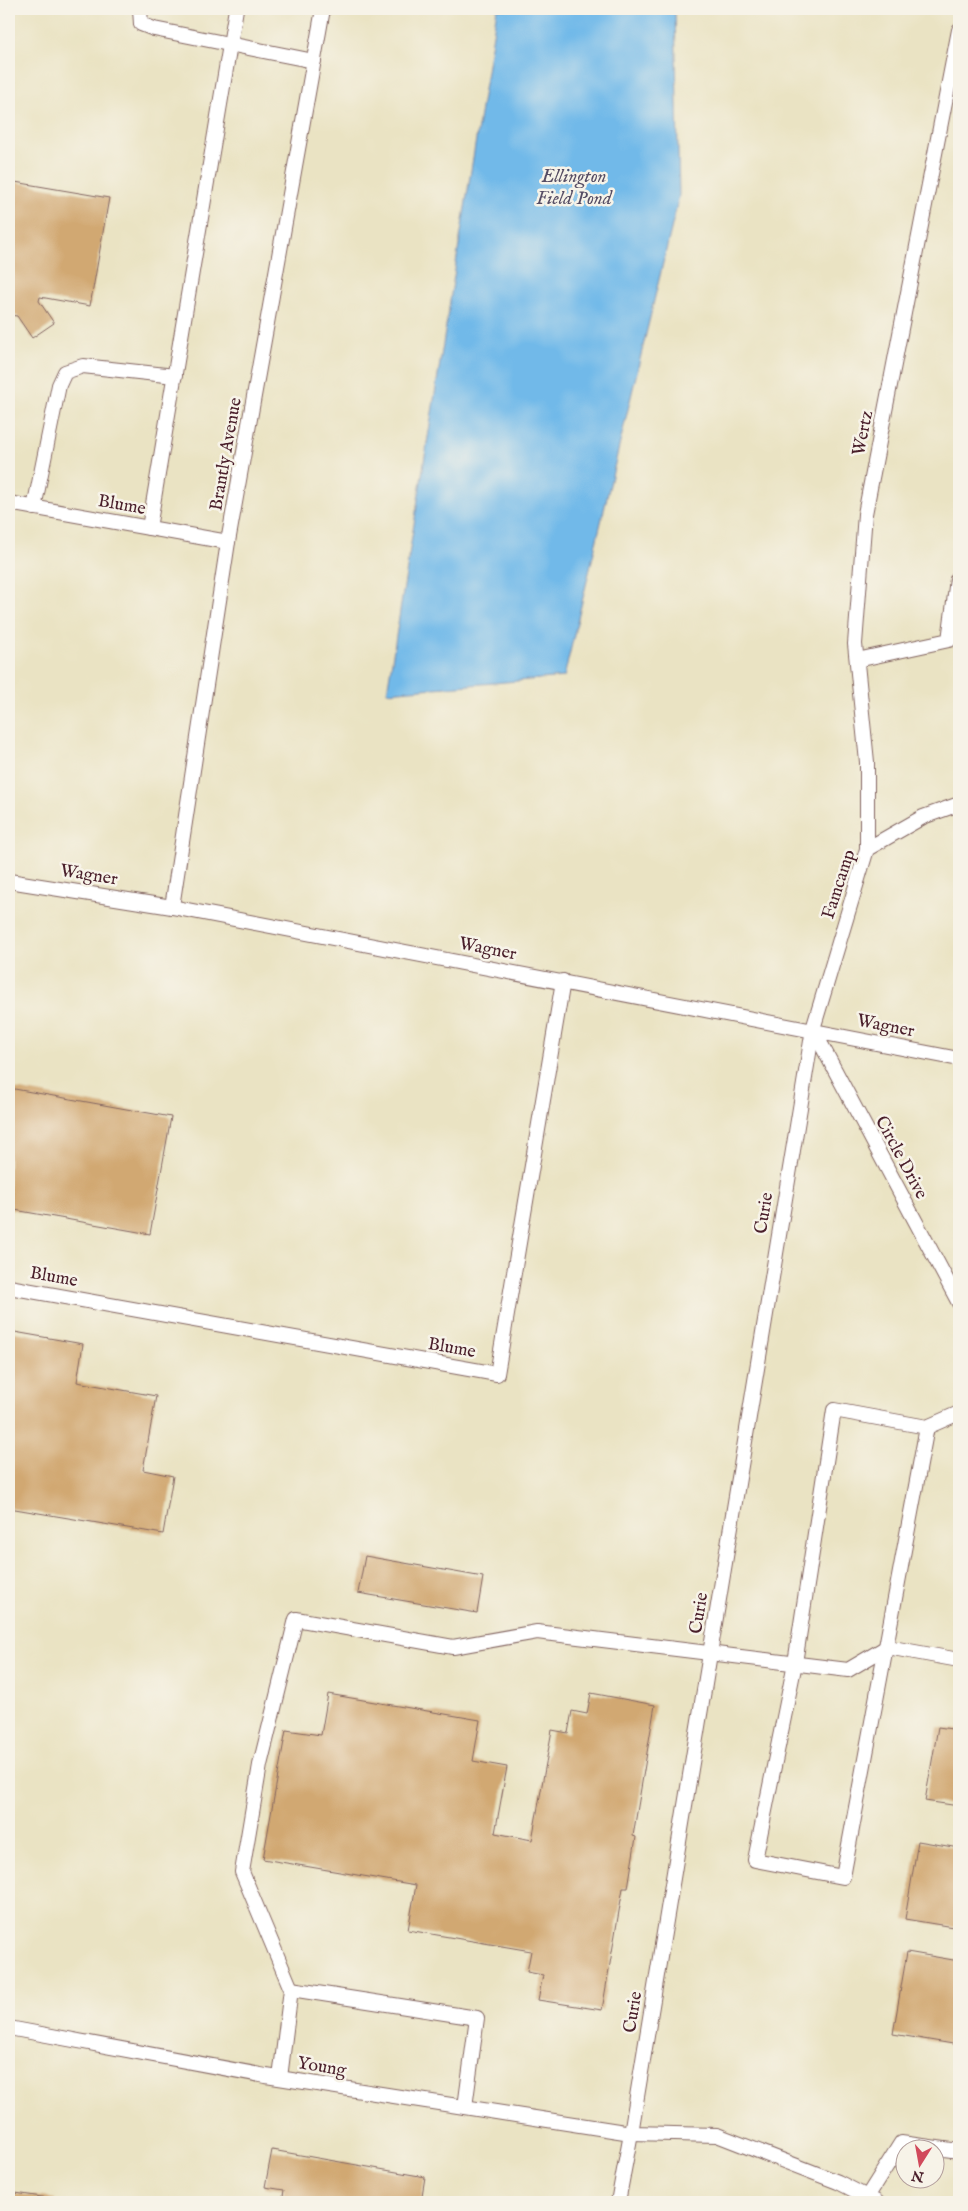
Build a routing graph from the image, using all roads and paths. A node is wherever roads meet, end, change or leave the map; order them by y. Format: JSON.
{"nodes":[{"id":1,"x":140,"y":9,"type":"edge"},
{"id":2,"x":236,"y":9,"type":"edge"},
{"id":3,"x":323,"y":9,"type":"edge"},
{"id":4,"x":959,"y":30,"type":"edge"},
{"id":5,"x":229,"y":44,"type":"junction"},
{"id":6,"x":314,"y":61,"type":"junction"},
{"id":7,"x":174,"y":376,"type":"junction"},
{"id":8,"x":9,"y":503,"type":"edge"},
{"id":9,"x":34,"y":508,"type":"junction"},
{"id":10,"x":150,"y":528,"type":"junction"},
{"id":11,"x":228,"y":542,"type":"junction"},
{"id":12,"x":959,"y":579,"type":"edge"},
{"id":13,"x":857,"y":660,"type":"junction"},
{"id":14,"x":959,"y":804,"type":"edge"},
{"id":15,"x":867,"y":849,"type":"junction"},
{"id":16,"x":9,"y":881,"type":"edge"},
{"id":17,"x":172,"y":906,"type":"junction"},
{"id":18,"x":563,"y":981,"type":"junction"},
{"id":19,"x":813,"y":1029,"type":"junction"},
{"id":20,"x":959,"y":1059,"type":"edge"},
{"id":21,"x":9,"y":1287,"type":"edge"},
{"id":22,"x":959,"y":1303,"type":"edge"},
{"id":23,"x":959,"y":1413,"type":"edge"},
{"id":24,"x":927,"y":1427,"type":"junction"},
{"id":25,"x":887,"y":1647,"type":"junction"},
{"id":26,"x":710,"y":1652,"type":"junction"},
{"id":27,"x":959,"y":1660,"type":"edge"},
{"id":28,"x":795,"y":1664,"type":"junction"},
{"id":29,"x":291,"y":1989,"type":"junction"},
{"id":30,"x":9,"y":2028,"type":"edge"},
{"id":31,"x":280,"y":2078,"type":"junction"},
{"id":32,"x":465,"y":2107,"type":"junction"},
{"id":33,"x":631,"y":2133,"type":"junction"},
{"id":34,"x":959,"y":2152,"type":"edge"},
{"id":35,"x":872,"y":2200,"type":"edge"},
{"id":36,"x":618,"y":2202,"type":"edge"}],
"edges":[{"from":1,"to":5,"type":"lane"},
{"from":2,"to":5,"type":"lane"},
{"from":3,"to":6,"type":"lane","name":"Brantly Avenue"},
{"from":4,"to":13,"type":"lane","name":"Wertz"},
{"from":5,"to":6,"type":"lane"},
{"from":5,"to":7,"type":"lane"},
{"from":6,"to":11,"type":"lane","name":"Brantly Avenue"},
{"from":7,"to":9,"type":"lane"},
{"from":7,"to":10,"type":"lane"},
{"from":8,"to":9,"type":"lane","name":"Blume"},
{"from":9,"to":10,"type":"lane","name":"Blume"},
{"from":10,"to":11,"type":"lane","name":"Blume"},
{"from":11,"to":17,"type":"lane","name":"Brantly Avenue"},
{"from":12,"to":13,"type":"lane"},
{"from":13,"to":15,"type":"lane","name":"Wertz"},
{"from":14,"to":15,"type":"lane","name":"Famcamp"},
{"from":15,"to":19,"type":"lane","name":"Famcamp"},
{"from":16,"to":17,"type":"lane","name":"Wagner"},
{"from":17,"to":18,"type":"lane","name":"Wagner"},
{"from":18,"to":19,"type":"lane","name":"Wagner"},
{"from":18,"to":21,"type":"lane","name":"Blume"},
{"from":19,"to":20,"type":"lane","name":"Wagner"},
{"from":19,"to":22,"type":"lane","name":"Circle Drive"},
{"from":19,"to":26,"type":"lane","name":"Curie"},
{"from":23,"to":24,"type":"lane"},
{"from":24,"to":25,"type":"lane"},
{"from":24,"to":28,"type":"lane"},
{"from":25,"to":27,"type":"lane"},
{"from":25,"to":28,"type":"lane"},
{"from":25,"to":28,"type":"lane"},
{"from":26,"to":28,"type":"lane"},
{"from":26,"to":29,"type":"lane"},
{"from":26,"to":33,"type":"lane","name":"Curie"},
{"from":29,"to":31,"type":"lane"},
{"from":29,"to":32,"type":"lane"},
{"from":30,"to":31,"type":"lane","name":"Young"},
{"from":31,"to":32,"type":"lane","name":"Young"},
{"from":32,"to":33,"type":"lane","name":"Young"},
{"from":33,"to":35,"type":"lane","name":"Young"},
{"from":33,"to":36,"type":"lane","name":"Curie"},
{"from":34,"to":35,"type":"lane"}]}
